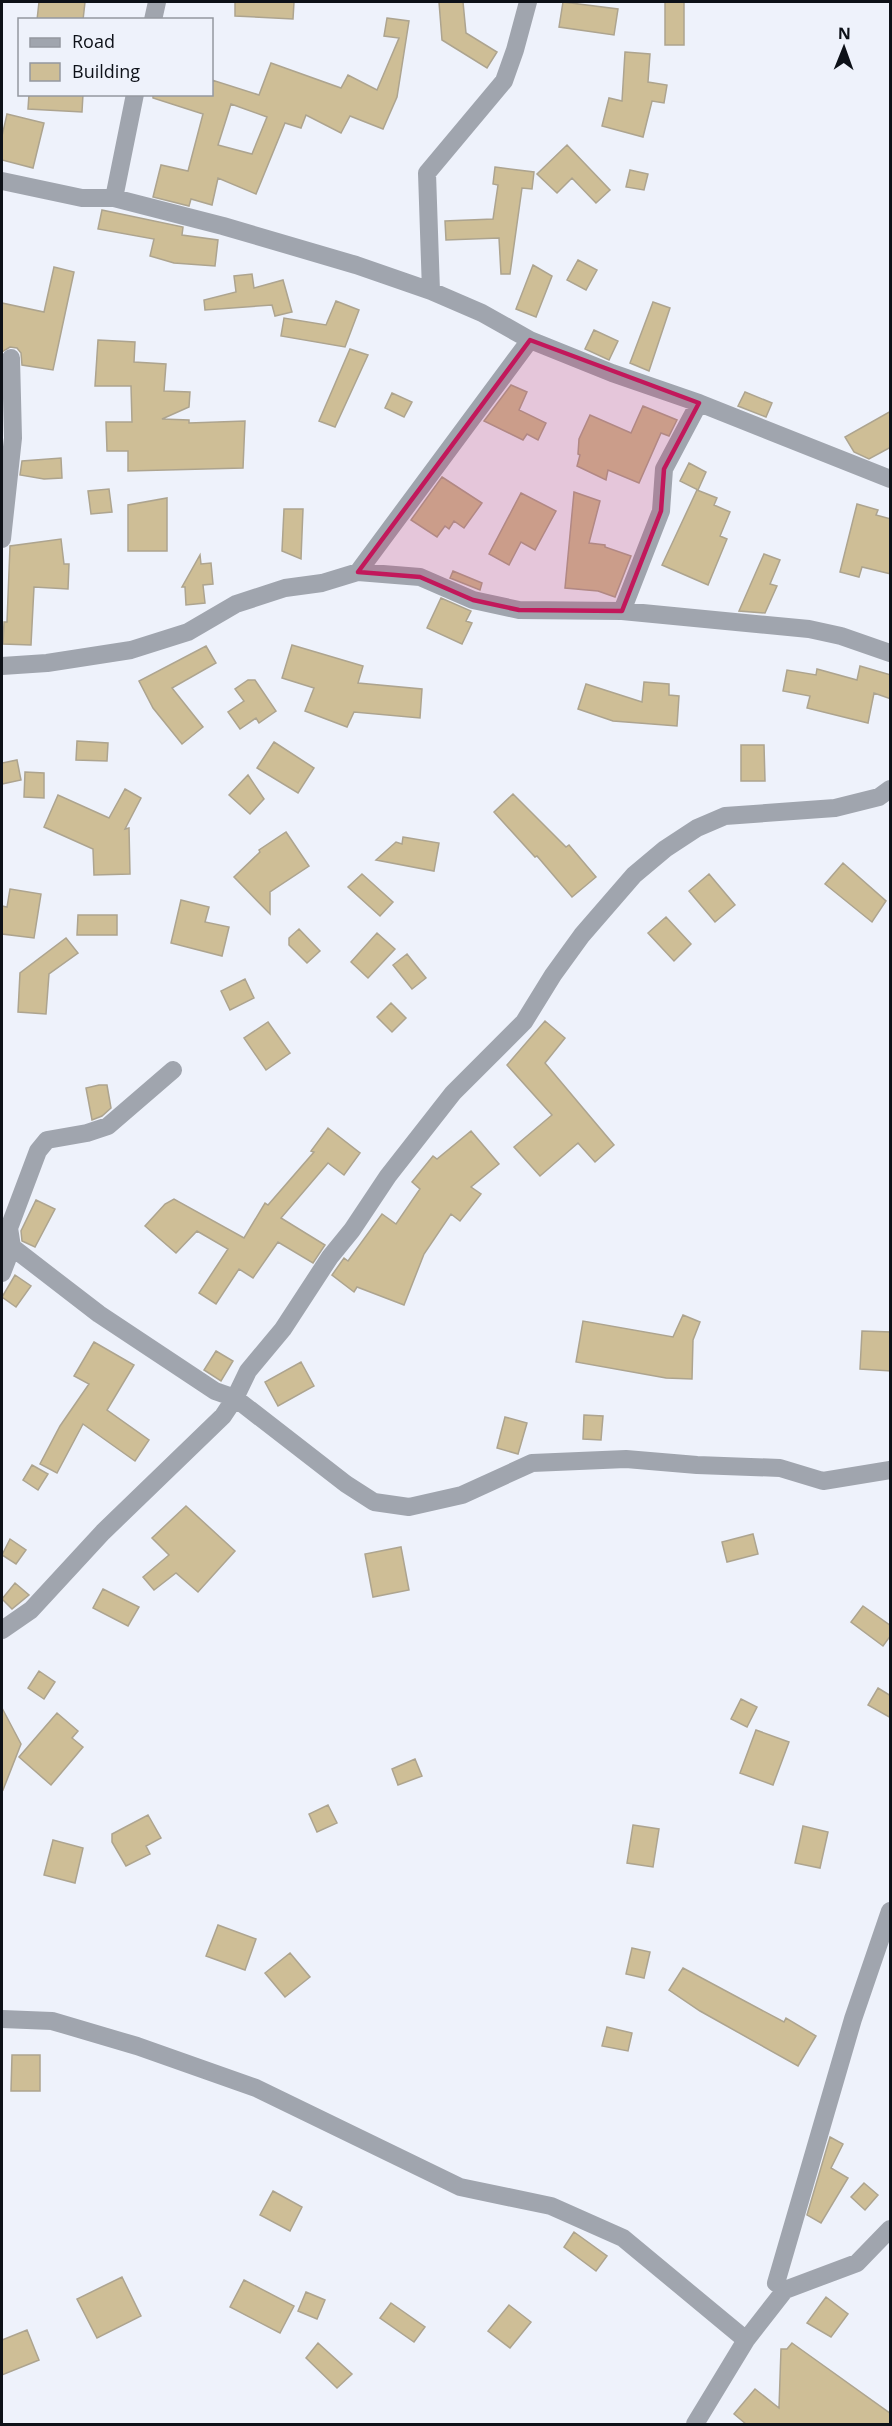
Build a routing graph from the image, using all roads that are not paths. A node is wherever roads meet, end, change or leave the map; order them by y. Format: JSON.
{"nodes":[{"id":1,"x":156,"y":2,"type":"edge"},
{"id":2,"x":528,"y":2,"type":"edge"},
{"id":3,"x":153,"y":18,"type":"edge"},
{"id":4,"x":135,"y":96,"type":"edge"},
{"id":5,"x":2,"y":181,"type":"edge"},
{"id":6,"x":114,"y":198,"type":"junction"},
{"id":7,"x":431,"y":291,"type":"junction"},
{"id":8,"x":530,"y":340,"type":"junction"},
{"id":9,"x":11,"y":358,"type":"dead end"},
{"id":10,"x":699,"y":403,"type":"junction"},
{"id":11,"x":7,"y":438,"type":"edge"},
{"id":12,"x":891,"y":479,"type":"edge"},
{"id":13,"x":2,"y":540,"type":"edge"},
{"id":14,"x":358,"y":572,"type":"junction"},
{"id":15,"x":622,"y":611,"type":"junction"},
{"id":16,"x":891,"y":653,"type":"edge"},
{"id":17,"x":2,"y":666,"type":"edge"},
{"id":18,"x":891,"y":789,"type":"edge"},
{"id":19,"x":173,"y":1070,"type":"dead end"},
{"id":20,"x":7,"y":1247,"type":"edge"},
{"id":21,"x":2,"y":1273,"type":"edge"},
{"id":22,"x":235,"y":1398,"type":"junction"},
{"id":23,"x":891,"y":1470,"type":"edge"},
{"id":24,"x":2,"y":1630,"type":"edge"},
{"id":25,"x":891,"y":1911,"type":"edge"},
{"id":26,"x":2,"y":2019,"type":"edge"},
{"id":27,"x":891,"y":2229,"type":"edge"},
{"id":28,"x":785,"y":2290,"type":"junction"},
{"id":29,"x":746,"y":2340,"type":"junction"},
{"id":30,"x":695,"y":2424,"type":"edge"}],
"edges":[{"from":1,"to":3,"type":"street"},
{"from":2,"to":7,"type":"street"},
{"from":4,"to":6,"type":"street"},
{"from":5,"to":6,"type":"street"},
{"from":6,"to":7,"type":"street"},
{"from":7,"to":8,"type":"street"},
{"from":8,"to":10,"type":"street"},
{"from":8,"to":14,"type":"street"},
{"from":9,"to":11,"type":"street"},
{"from":10,"to":12,"type":"street"},
{"from":10,"to":15,"type":"street"},
{"from":11,"to":13,"type":"street"},
{"from":14,"to":15,"type":"street"},
{"from":14,"to":17,"type":"street"},
{"from":15,"to":16,"type":"street"},
{"from":18,"to":22,"type":"street"},
{"from":19,"to":20,"type":"street"},
{"from":20,"to":21,"type":"street"},
{"from":20,"to":22,"type":"street"},
{"from":22,"to":23,"type":"street"},
{"from":22,"to":24,"type":"street"},
{"from":25,"to":28,"type":"street"},
{"from":26,"to":29,"type":"street"},
{"from":27,"to":28,"type":"street"},
{"from":28,"to":29,"type":"street"},
{"from":29,"to":30,"type":"street"}]}
